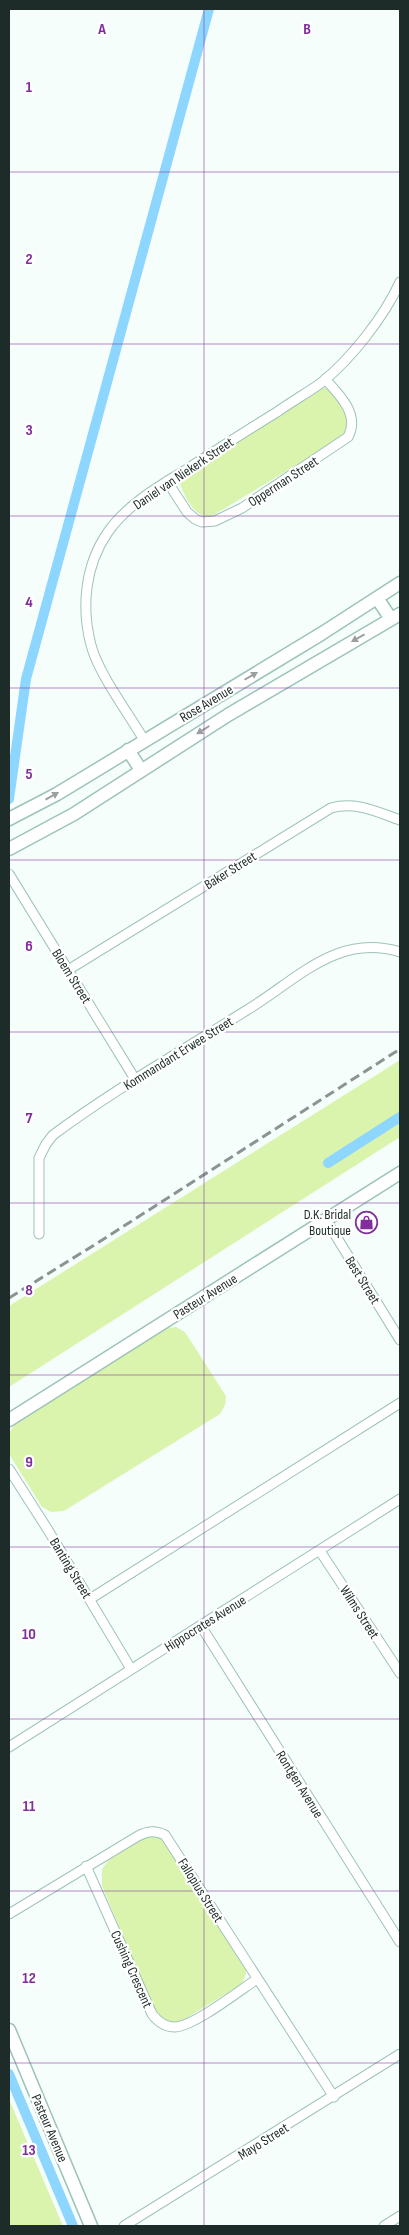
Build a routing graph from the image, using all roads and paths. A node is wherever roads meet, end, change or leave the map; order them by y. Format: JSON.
{"nodes":[{"id":1,"x":400,"y":282,"type":"edge"},
{"id":2,"x":397,"y":299,"type":"edge"},
{"id":3,"x":325,"y":379,"type":"junction"},
{"id":4,"x":167,"y":481,"type":"junction"},
{"id":5,"x":400,"y":583,"type":"edge"},
{"id":6,"x":377,"y":598,"type":"junction"},
{"id":7,"x":396,"y":616,"type":"edge"},
{"id":8,"x":158,"y":732,"type":"junction"},
{"id":9,"x":144,"y":740,"type":"junction"},
{"id":10,"x":128,"y":750,"type":"junction"},
{"id":11,"x":170,"y":751,"type":"junction"},
{"id":12,"x":141,"y":770,"type":"junction"},
{"id":13,"x":9,"y":819,"type":"edge"},
{"id":14,"x":400,"y":820,"type":"edge"},
{"id":15,"x":9,"y":848,"type":"edge"},
{"id":16,"x":9,"y":874,"type":"edge"},
{"id":17,"x":400,"y":952,"type":"edge"},
{"id":18,"x":68,"y":970,"type":"junction"},
{"id":19,"x":135,"y":1079,"type":"junction"},
{"id":20,"x":400,"y":1172,"type":"edge"},
{"id":21,"x":326,"y":1220,"type":"junction"},
{"id":22,"x":39,"y":1234,"type":"dead end"},
{"id":23,"x":400,"y":1340,"type":"edge"},
{"id":24,"x":400,"y":1402,"type":"edge"},
{"id":25,"x":9,"y":1420,"type":"edge"},
{"id":26,"x":9,"y":1469,"type":"edge"},
{"id":27,"x":400,"y":1499,"type":"edge"},
{"id":28,"x":320,"y":1551,"type":"junction"},
{"id":29,"x":90,"y":1599,"type":"junction"},
{"id":30,"x":201,"y":1626,"type":"junction"},
{"id":31,"x":399,"y":1668,"type":"edge"},
{"id":32,"x":131,"y":1669,"type":"junction"},
{"id":33,"x":9,"y":1746,"type":"edge"},
{"id":34,"x":86,"y":1866,"type":"junction"},
{"id":35,"x":9,"y":1914,"type":"edge"},
{"id":36,"x":400,"y":1942,"type":"edge"},
{"id":37,"x":257,"y":1979,"type":"junction"},
{"id":38,"x":9,"y":2030,"type":"edge"},
{"id":39,"x":400,"y":2054,"type":"edge"},
{"id":40,"x":334,"y":2097,"type":"junction"},
{"id":41,"x":400,"y":2216,"type":"edge"},
{"id":42,"x":91,"y":2226,"type":"edge"},
{"id":43,"x":124,"y":2226,"type":"edge"},
{"id":44,"x":384,"y":2226,"type":"edge"}],
"edges":[{"from":1,"to":2,"type":"street","name":"Daniel van Niekerk Street"},
{"from":2,"to":3,"type":"street","name":"Daniel van Niekerk Street"},
{"from":3,"to":4,"type":"street","name":"Daniel van Niekerk Street"},
{"from":3,"to":4,"type":"street","name":"Opperman Street"},
{"from":4,"to":9,"type":"street","name":"Daniel van Niekerk Street"},
{"from":5,"to":6,"type":"street","name":"Rose Avenue"},
{"from":6,"to":7,"type":"street"},
{"from":8,"to":6,"type":"street","name":"Rose Avenue","one_way":true},
{"from":7,"to":11,"type":"street","name":"Rose Avenue","one_way":true},
{"from":8,"to":9,"type":"street","name":"Rose Avenue"},
{"from":8,"to":11,"type":"street"},
{"from":9,"to":10,"type":"street","name":"Rose Avenue"},
{"from":10,"to":12,"type":"street"},
{"from":13,"to":10,"type":"street","name":"Rose Avenue","one_way":true},
{"from":11,"to":12,"type":"street","name":"Rose Avenue"},
{"from":12,"to":15,"type":"street","name":"Rose Avenue"},
{"from":14,"to":18,"type":"street","name":"Baker Street"},
{"from":16,"to":18,"type":"street","name":"Bloem Street"},
{"from":17,"to":19,"type":"street","name":"Kommandant Erwee Street"},
{"from":18,"to":19,"type":"street","name":"Bloem Street"},
{"from":19,"to":22,"type":"street","name":"Kommandant Erwee Street"},
{"from":20,"to":21,"type":"street","name":"Pasteur Avenue"},
{"from":21,"to":23,"type":"street","name":"Best Street"},
{"from":21,"to":25,"type":"street","name":"Pasteur Avenue"},
{"from":24,"to":29,"type":"street"},
{"from":26,"to":29,"type":"street","name":"Banting Street"},
{"from":27,"to":28,"type":"street","name":"Hippocrates Avenue"},
{"from":28,"to":30,"type":"street","name":"Hippocrates Avenue"},
{"from":28,"to":31,"type":"street","name":"Wilms Street"},
{"from":29,"to":32,"type":"street","name":"Banting Street"},
{"from":30,"to":32,"type":"street","name":"Hippocrates Avenue"},
{"from":30,"to":36,"type":"street","name":"Rontgen Avenue"},
{"from":32,"to":33,"type":"street","name":"Hippocrates Avenue"},
{"from":34,"to":35,"type":"street","name":"Fallopius Street"},
{"from":34,"to":37,"type":"street","name":"Fallopius Street"},
{"from":34,"to":37,"type":"street","name":"Cushing Crescent"},
{"from":37,"to":40,"type":"street","name":"Fallopius Street"},
{"from":38,"to":42,"type":"street","name":"Pasteur Avenue"},
{"from":39,"to":40,"type":"street","name":"Mayo Street"},
{"from":40,"to":43,"type":"street","name":"Mayo Street"},
{"from":41,"to":44,"type":"street"}]}
